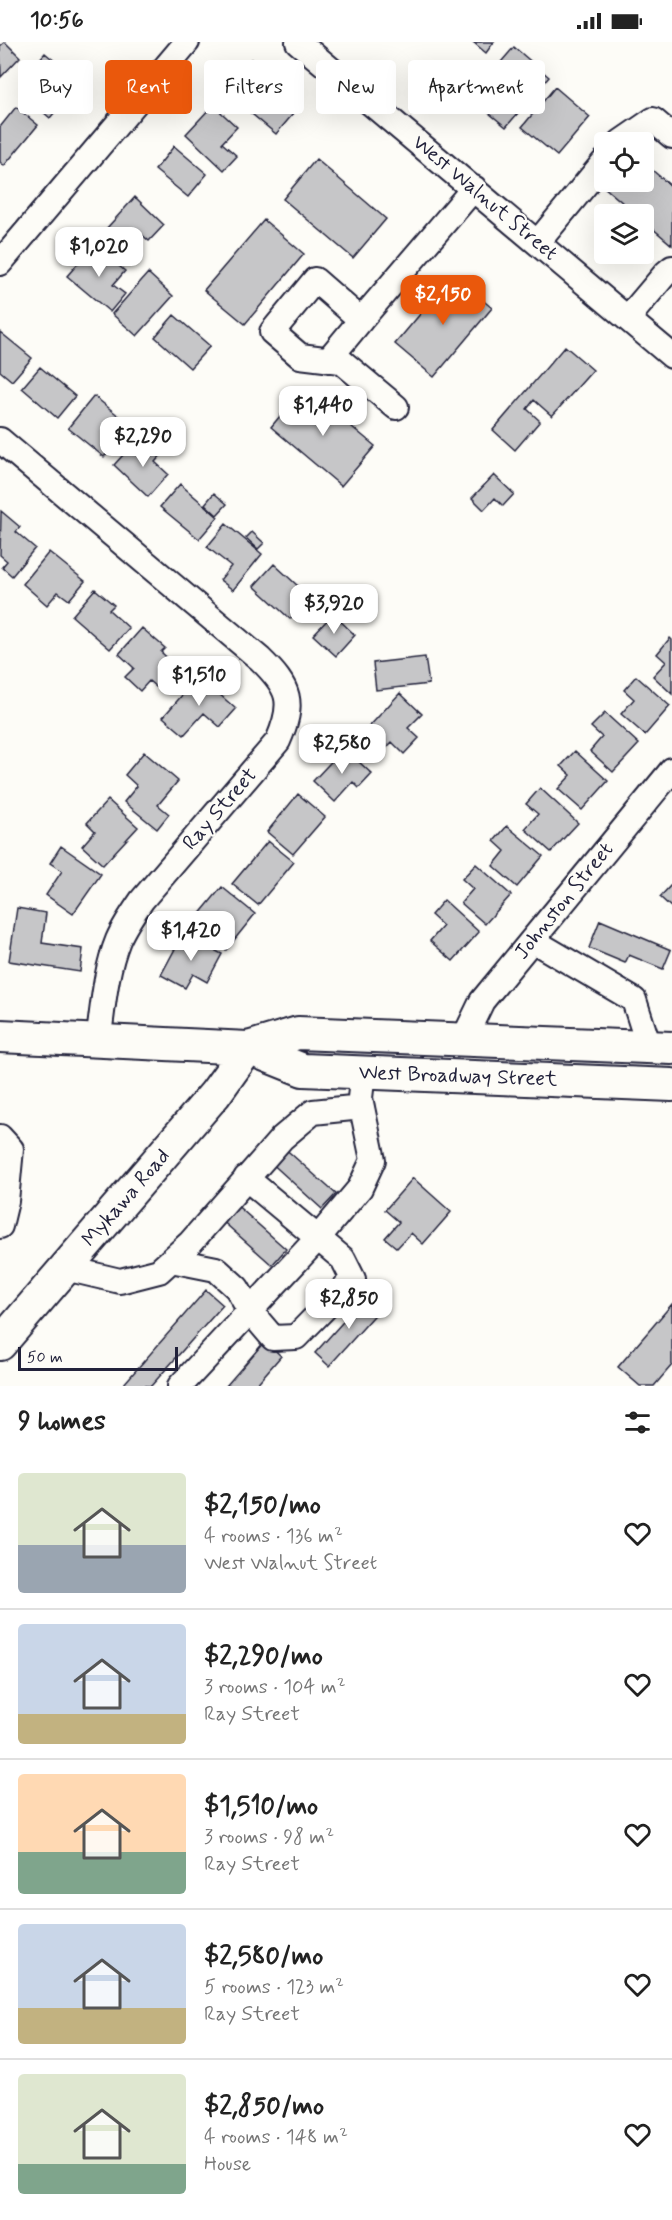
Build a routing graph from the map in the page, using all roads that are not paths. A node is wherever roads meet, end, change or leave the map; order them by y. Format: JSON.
{"nodes":[{"id":1,"x":187,"y":42,"type":"edge"},
{"id":2,"x":298,"y":42,"type":"edge"},
{"id":3,"x":636,"y":132,"type":"edge"},
{"id":4,"x":672,"y":136,"type":"edge"},
{"id":5,"x":594,"y":174,"type":"edge"},
{"id":6,"x":474,"y":188,"type":"junction"},
{"id":7,"x":538,"y":242,"type":"junction"},
{"id":8,"x":0,"y":263,"type":"edge"},
{"id":9,"x":672,"y":268,"type":"edge"},
{"id":10,"x":628,"y":318,"type":"junction"},
{"id":11,"x":361,"y":320,"type":"junction"},
{"id":12,"x":672,"y":356,"type":"edge"},
{"id":13,"x":328,"y":360,"type":"junction"},
{"id":14,"x":396,"y":407,"type":"dead end"},
{"id":15,"x":0,"y":440,"type":"edge"},
{"id":16,"x":672,"y":770,"type":"edge"},
{"id":17,"x":532,"y":940,"type":"junction"},
{"id":18,"x":0,"y":1036,"type":"edge"},
{"id":19,"x":467,"y":1039,"type":"junction"},
{"id":20,"x":98,"y":1042,"type":"junction"},
{"id":21,"x":248,"y":1048,"type":"junction"},
{"id":22,"x":661,"y":1048,"type":"edge"},
{"id":23,"x":363,"y":1072,"type":"junction"},
{"id":24,"x":672,"y":1085,"type":"edge"},
{"id":25,"x":362,"y":1107,"type":"junction"},
{"id":26,"x":0,"y":1137,"type":"edge"},
{"id":27,"x":246,"y":1178,"type":"junction"},
{"id":28,"x":0,"y":1226,"type":"edge"},
{"id":29,"x":317,"y":1239,"type":"junction"},
{"id":30,"x":171,"y":1260,"type":"junction"},
{"id":31,"x":66,"y":1268,"type":"junction"},
{"id":32,"x":250,"y":1311,"type":"junction"},
{"id":33,"x":0,"y":1344,"type":"edge"},
{"id":34,"x":180,"y":1386,"type":"edge"}],
"edges":[{"from":1,"to":8,"type":"street"},
{"from":2,"to":6,"type":"street","name":"West Walnut Street"},
{"from":3,"to":4,"type":"street"},
{"from":5,"to":7,"type":"street"},
{"from":6,"to":7,"type":"street","name":"West Walnut Street"},
{"from":6,"to":11,"type":"street"},
{"from":7,"to":10,"type":"street","name":"West Walnut Street"},
{"from":9,"to":10,"type":"street"},
{"from":10,"to":12,"type":"street","name":"West Walnut Street"},
{"from":11,"to":13,"type":"street"},
{"from":11,"to":13,"type":"street"},
{"from":13,"to":14,"type":"street"},
{"from":15,"to":20,"type":"street","name":"Ray Street"},
{"from":16,"to":17,"type":"street","name":"Johnston Street"},
{"from":17,"to":19,"type":"street","name":"Johnston Street"},
{"from":17,"to":22,"type":"street"},
{"from":18,"to":20,"type":"main road","name":"West Broadway Street"},
{"from":19,"to":21,"type":"main road","name":"West Broadway Street"},
{"from":19,"to":22,"type":"main road","name":"West Broadway Street"},
{"from":20,"to":21,"type":"main road","name":"West Broadway Street"},
{"from":21,"to":23,"type":"main road","name":"West Broadway Street"},
{"from":21,"to":31,"type":"main road","name":"Mykawa Road"},
{"from":23,"to":24,"type":"main road","name":"West Broadway Street"},
{"from":23,"to":25,"type":"street"},
{"from":25,"to":27,"type":"street"},
{"from":25,"to":29,"type":"street"},
{"from":26,"to":28,"type":"street"},
{"from":27,"to":29,"type":"street"},
{"from":27,"to":30,"type":"street"},
{"from":29,"to":32,"type":"street"},
{"from":29,"to":32,"type":"street"},
{"from":30,"to":31,"type":"street"},
{"from":30,"to":32,"type":"street"},
{"from":31,"to":33,"type":"main road","name":"Mykawa Road"},
{"from":32,"to":34,"type":"street"}]}
